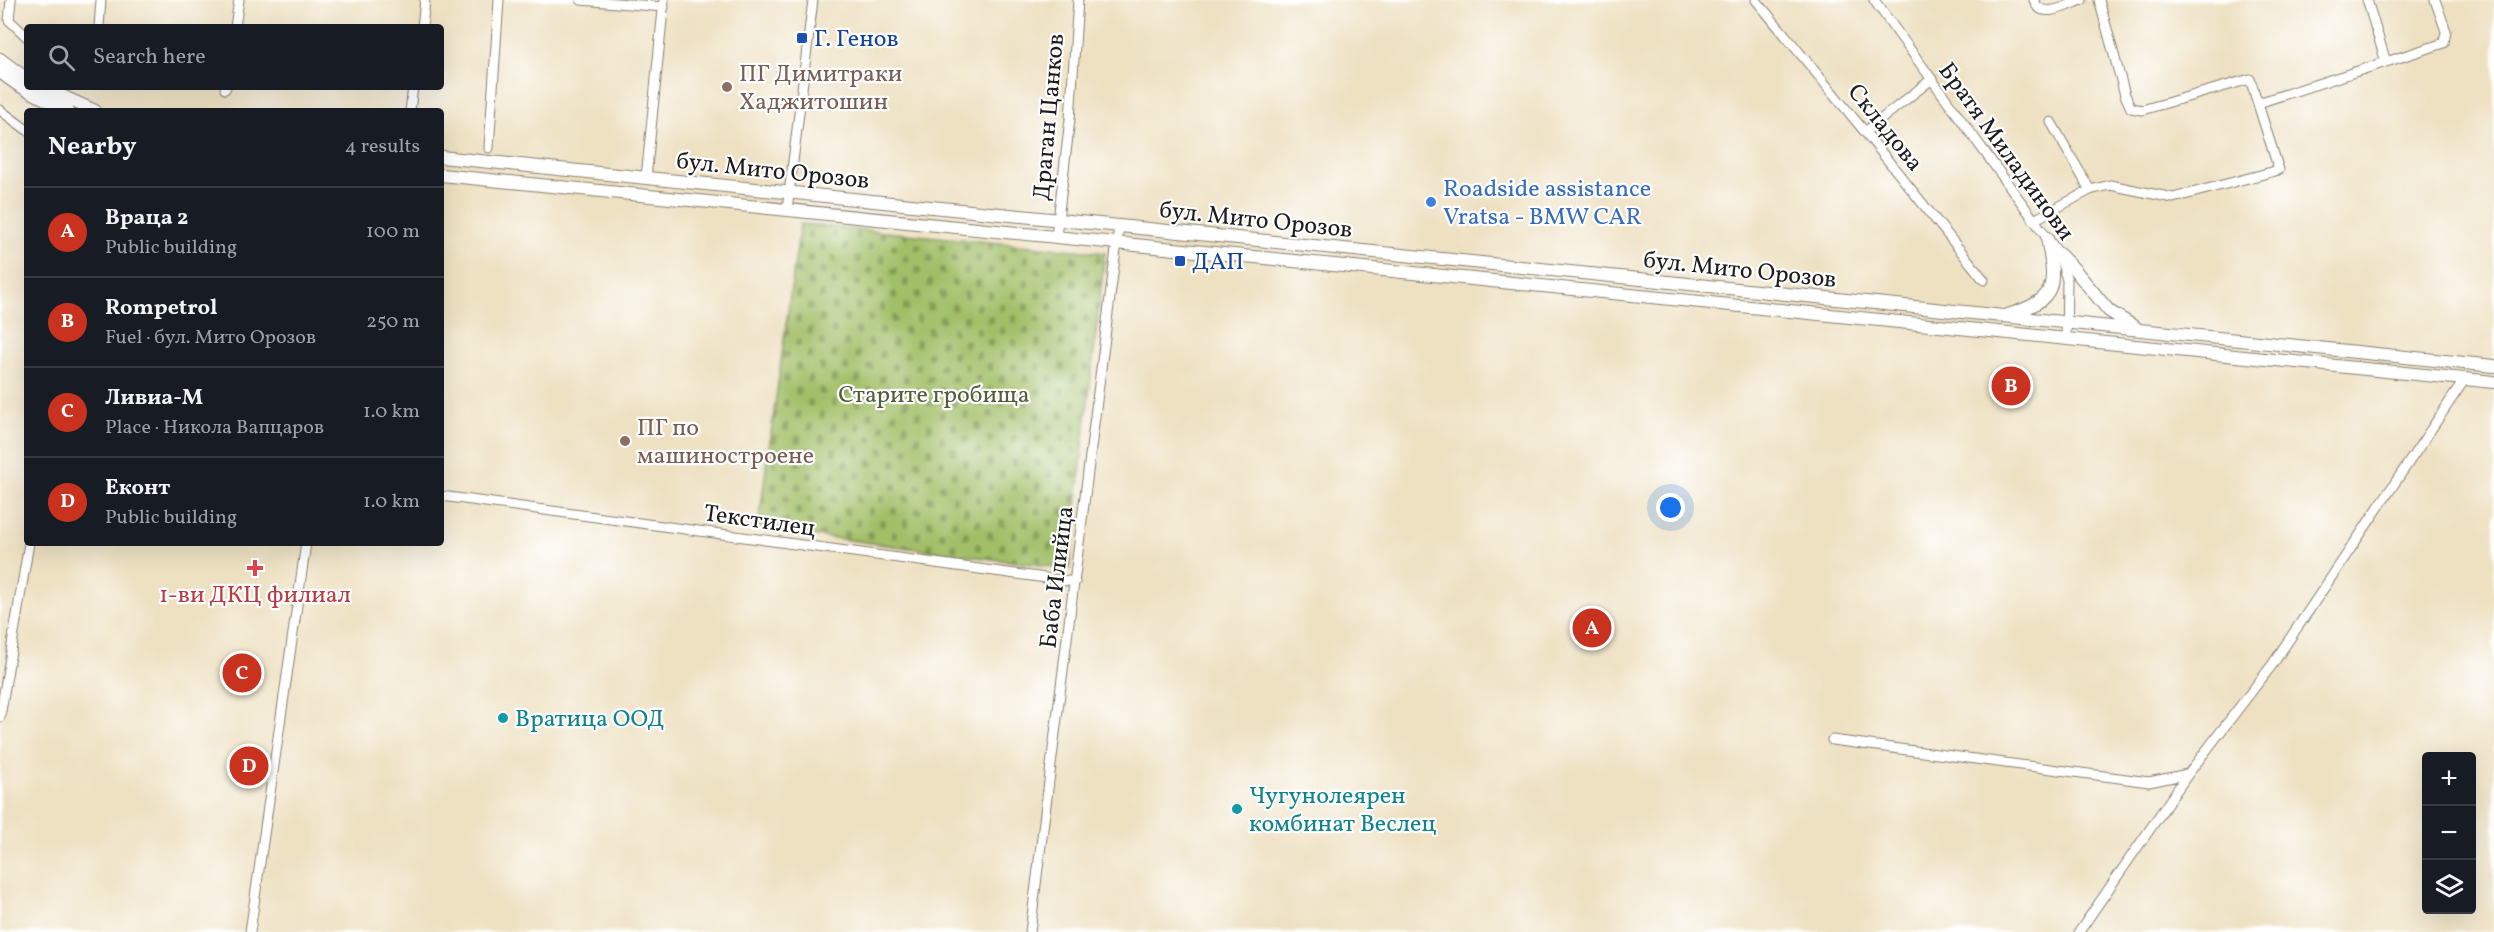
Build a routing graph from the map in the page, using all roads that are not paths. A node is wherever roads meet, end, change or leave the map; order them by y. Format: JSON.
{"nodes":[{"id":1,"x":11,"y":0,"type":"edge"},
{"id":2,"x":101,"y":0,"type":"edge"},
{"id":3,"x":239,"y":0,"type":"edge"},
{"id":4,"x":425,"y":0,"type":"edge"},
{"id":5,"x":499,"y":0,"type":"edge"},
{"id":6,"x":581,"y":0,"type":"edge"},
{"id":7,"x":813,"y":0,"type":"edge"},
{"id":8,"x":1078,"y":0,"type":"edge"},
{"id":9,"x":1756,"y":0,"type":"edge"},
{"id":10,"x":1874,"y":0,"type":"edge"},
{"id":11,"x":2034,"y":0,"type":"edge"},
{"id":12,"x":2082,"y":0,"type":"edge"},
{"id":13,"x":2099,"y":0,"type":"edge"},
{"id":14,"x":2367,"y":0,"type":"edge"},
{"id":15,"x":2435,"y":0,"type":"edge"},
{"id":16,"x":664,"y":3,"type":"edge"},
{"id":17,"x":99,"y":24,"type":"edge"},
{"id":18,"x":235,"y":24,"type":"edge"},
{"id":19,"x":422,"y":24,"type":"edge"},
{"id":20,"x":24,"y":35,"type":"edge"},
{"id":21,"x":0,"y":59,"type":"edge"},
{"id":22,"x":2386,"y":62,"type":"junction"},
{"id":23,"x":0,"y":72,"type":"edge"},
{"id":24,"x":24,"y":77,"type":"edge"},
{"id":25,"x":1932,"y":79,"type":"junction"},
{"id":26,"x":24,"y":88,"type":"edge"},
{"id":27,"x":28,"y":90,"type":"edge"},
{"id":28,"x":49,"y":90,"type":"edge"},
{"id":29,"x":413,"y":90,"type":"edge"},
{"id":30,"x":2258,"y":103,"type":"junction"},
{"id":31,"x":62,"y":108,"type":"edge"},
{"id":32,"x":88,"y":108,"type":"edge"},
{"id":33,"x":410,"y":108,"type":"edge"},
{"id":34,"x":0,"y":110,"type":"edge"},
{"id":35,"x":2051,"y":122,"type":"dead end"},
{"id":36,"x":24,"y":128,"type":"edge"},
{"id":37,"x":1865,"y":132,"type":"junction"},
{"id":38,"x":489,"y":148,"type":"dead end"},
{"id":39,"x":444,"y":157,"type":"edge"},
{"id":40,"x":444,"y":175,"type":"edge"},
{"id":41,"x":646,"y":178,"type":"junction"},
{"id":42,"x":2090,"y":190,"type":"junction"},
{"id":43,"x":789,"y":193,"type":"junction"},
{"id":44,"x":787,"y":210,"type":"junction"},
{"id":45,"x":1058,"y":220,"type":"junction"},
{"id":46,"x":2034,"y":220,"type":"junction"},
{"id":47,"x":1119,"y":226,"type":"junction"},
{"id":48,"x":1056,"y":237,"type":"junction"},
{"id":49,"x":2047,"y":238,"type":"junction"},
{"id":50,"x":1118,"y":244,"type":"junction"},
{"id":51,"x":2059,"y":254,"type":"junction"},
{"id":52,"x":1984,"y":280,"type":"dead end"},
{"id":53,"x":2002,"y":317,"type":"junction"},
{"id":54,"x":2067,"y":324,"type":"junction"},
{"id":55,"x":2141,"y":331,"type":"junction"},
{"id":56,"x":2066,"y":339,"type":"junction"},
{"id":57,"x":2494,"y":366,"type":"edge"},
{"id":58,"x":2465,"y":379,"type":"junction"},
{"id":59,"x":2494,"y":382,"type":"edge"},
{"id":60,"x":444,"y":496,"type":"edge"},
{"id":61,"x":28,"y":546,"type":"edge"},
{"id":62,"x":306,"y":546,"type":"edge"},
{"id":63,"x":1075,"y":582,"type":"junction"},
{"id":64,"x":0,"y":717,"type":"edge"},
{"id":65,"x":1832,"y":740,"type":"dead end"},
{"id":66,"x":2188,"y":774,"type":"junction"},
{"id":67,"x":250,"y":932,"type":"edge"},
{"id":68,"x":1030,"y":932,"type":"edge"},
{"id":69,"x":2079,"y":932,"type":"edge"}],
"edges":[{"from":1,"to":20,"type":"street"},
{"from":2,"to":17,"type":"street"},
{"from":3,"to":18,"type":"street"},
{"from":4,"to":19,"type":"street"},
{"from":5,"to":38,"type":"street"},
{"from":6,"to":16,"type":"street"},
{"from":7,"to":43,"type":"street"},
{"from":8,"to":45,"type":"street","name":"Драган Цанков"},
{"from":9,"to":37,"type":"street","name":"Складова"},
{"from":10,"to":25,"type":"street","name":"Братя Миладинови"},
{"from":11,"to":12,"type":"street"},
{"from":13,"to":30,"type":"street"},
{"from":14,"to":22,"type":"street"},
{"from":15,"to":22,"type":"street"},
{"from":16,"to":41,"type":"street"},
{"from":21,"to":24,"type":"main road"},
{"from":22,"to":30,"type":"street"},
{"from":23,"to":26,"type":"main road"},
{"from":25,"to":37,"type":"street"},
{"from":25,"to":46,"type":"street","name":"Братя Миладинови"},
{"from":27,"to":31,"type":"main road"},
{"from":28,"to":32,"type":"main road"},
{"from":29,"to":33,"type":"street"},
{"from":30,"to":42,"type":"street"},
{"from":34,"to":36,"type":"street"},
{"from":35,"to":42,"type":"street"},
{"from":37,"to":52,"type":"street","name":"Складова"},
{"from":39,"to":41,"type":"main road","name":"бул. Мито Орозов"},
{"from":40,"to":44,"type":"main road","name":"бул. Мито Орозов"},
{"from":41,"to":43,"type":"main road","name":"бул. Мито Орозов"},
{"from":42,"to":46,"type":"street"},
{"from":43,"to":44,"type":"street"},
{"from":43,"to":45,"type":"main road","name":"бул. Мито Орозов"},
{"from":44,"to":48,"type":"main road","name":"бул. Мито Орозов"},
{"from":45,"to":47,"type":"main road","name":"бул. Мито Орозов"},
{"from":45,"to":48,"type":"street","name":"Драган Цанков"},
{"from":46,"to":49,"type":"street","name":"Братя Миладинови"},
{"from":47,"to":50,"type":"street","name":"Баба Илийца"},
{"from":47,"to":53,"type":"main road","name":"бул. Мито Орозов"},
{"from":48,"to":50,"type":"main road","name":"бул. Мито Орозов"},
{"from":49,"to":51,"type":"street","name":"Братя Миладинови"},
{"from":49,"to":53,"type":"main road"},
{"from":50,"to":56,"type":"main road","name":"бул. Мито Орозов"},
{"from":50,"to":63,"type":"street","name":"Баба Илийца"},
{"from":51,"to":54,"type":"street","name":"Братя Миладинови"},
{"from":51,"to":55,"type":"main road"},
{"from":53,"to":54,"type":"main road","name":"бул. Мито Орозов"},
{"from":54,"to":55,"type":"main road","name":"бул. Мито Орозов"},
{"from":54,"to":56,"type":"street","name":"Братя Миладинови"},
{"from":55,"to":57,"type":"main road","name":"бул. Мито Орозов"},
{"from":56,"to":58,"type":"main road","name":"бул. Мито Орозов"},
{"from":58,"to":59,"type":"main road","name":"бул. Мито Орозов"},
{"from":58,"to":66,"type":"street"},
{"from":60,"to":63,"type":"street","name":"Текстилец"},
{"from":61,"to":64,"type":"street"},
{"from":62,"to":67,"type":"street"},
{"from":63,"to":68,"type":"street","name":"Баба Илийца"},
{"from":65,"to":66,"type":"street"},
{"from":66,"to":69,"type":"street"}]}
